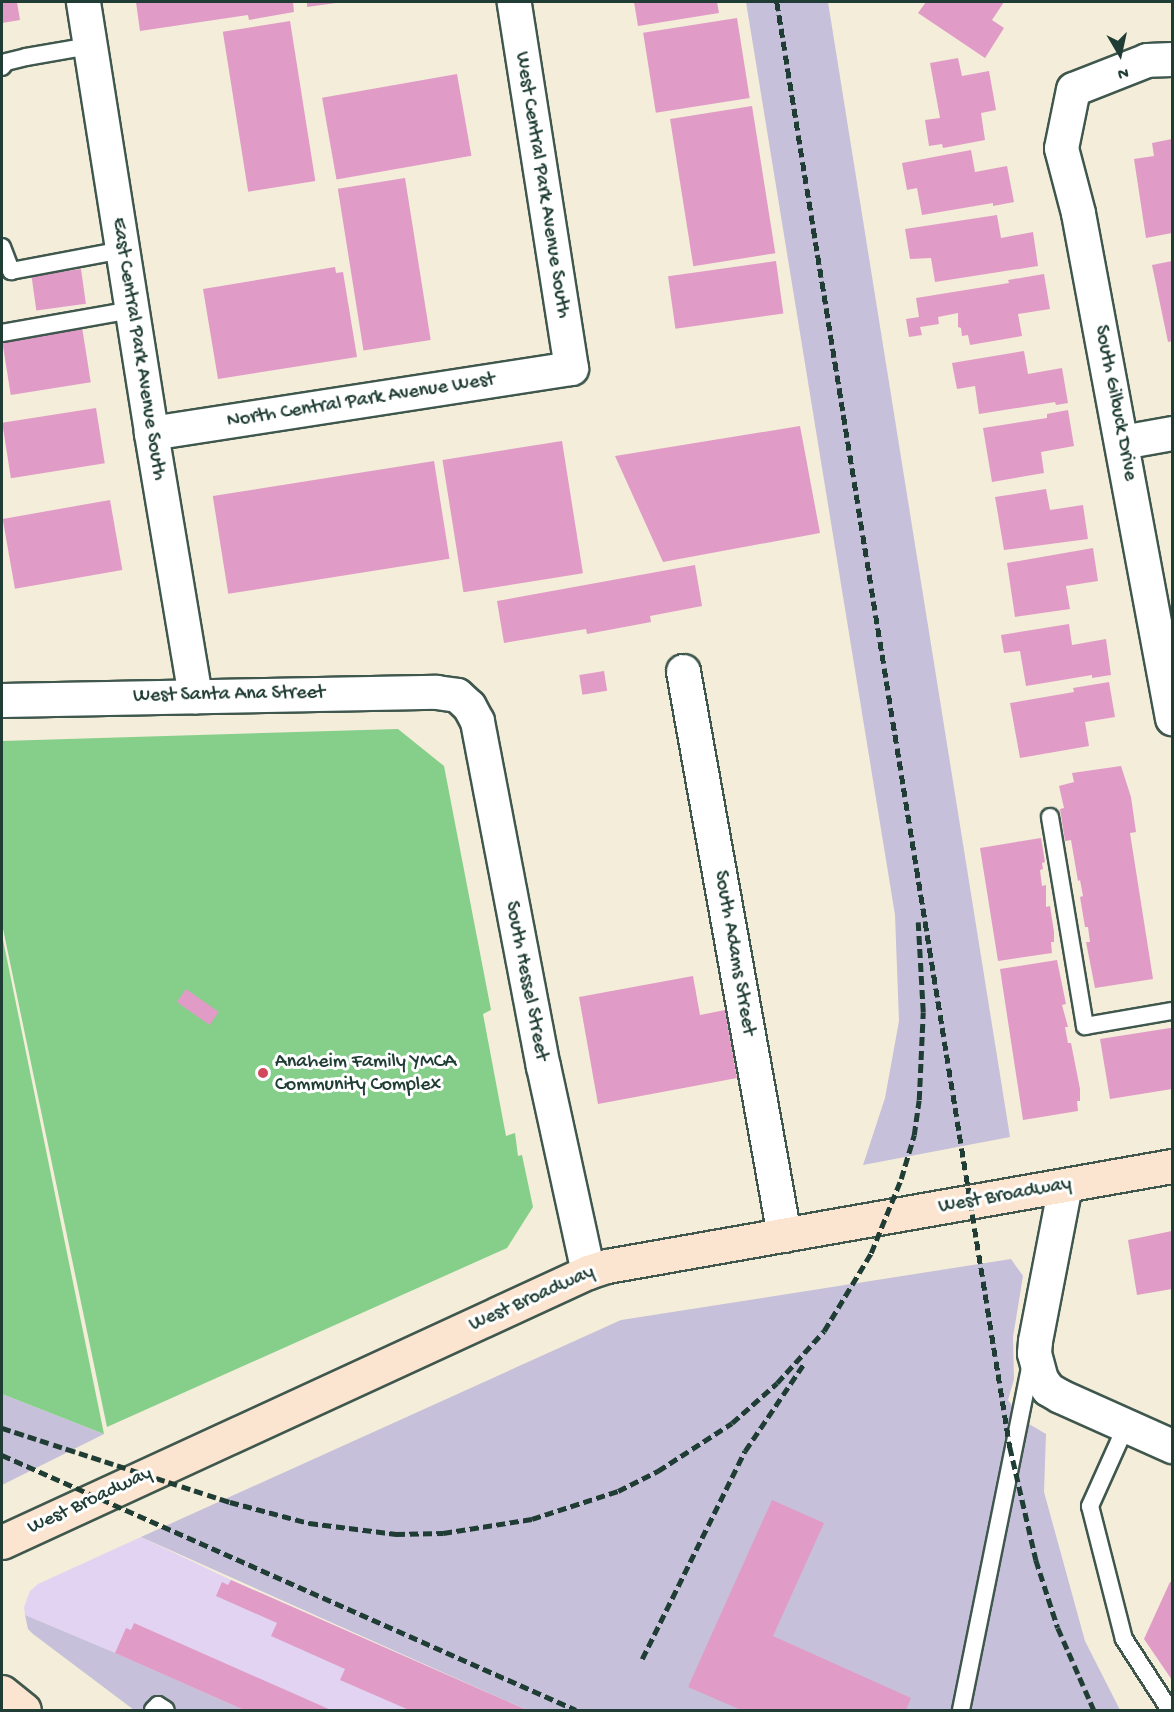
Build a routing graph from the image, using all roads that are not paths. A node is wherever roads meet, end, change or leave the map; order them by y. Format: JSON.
{"nodes":[{"id":1,"x":83,"y":2,"type":"edge"},
{"id":2,"x":514,"y":2,"type":"edge"},
{"id":3,"x":90,"y":46,"type":"junction"},
{"id":4,"x":1173,"y":59,"type":"edge"},
{"id":5,"x":2,"y":67,"type":"edge"},
{"id":6,"x":2,"y":247,"type":"edge"},
{"id":7,"x":122,"y":250,"type":"junction"},
{"id":8,"x":131,"y":310,"type":"junction"},
{"id":9,"x":2,"y":333,"type":"edge"},
{"id":10,"x":571,"y":368,"type":"joint"},
{"id":11,"x":151,"y":433,"type":"junction"},
{"id":12,"x":1173,"y":433,"type":"edge"},
{"id":13,"x":1122,"y":442,"type":"junction"},
{"id":14,"x":682,"y":671,"type":"dead end"},
{"id":15,"x":457,"y":695,"type":"joint"},
{"id":16,"x":195,"y":696,"type":"junction"},
{"id":17,"x":2,"y":700,"type":"edge"},
{"id":18,"x":1173,"y":718,"type":"edge"},
{"id":19,"x":1050,"y":818,"type":"dead end"},
{"id":20,"x":1173,"y":1011,"type":"edge"},
{"id":21,"x":1173,"y":1166,"type":"edge"},
{"id":22,"x":1065,"y":1185,"type":"junction"},
{"id":23,"x":784,"y":1235,"type":"junction"},
{"id":24,"x":588,"y":1272,"type":"junction"},
{"id":25,"x":1036,"y":1354,"type":"junction"},
{"id":26,"x":1126,"y":1426,"type":"junction"},
{"id":27,"x":1173,"y":1446,"type":"edge"},
{"id":28,"x":2,"y":1542,"type":"edge"},
{"id":29,"x":2,"y":1692,"type":"edge"},
{"id":30,"x":24,"y":1710,"type":"edge"},
{"id":31,"x":153,"y":1710,"type":"edge"},
{"id":32,"x":166,"y":1710,"type":"edge"},
{"id":33,"x":961,"y":1710,"type":"edge"},
{"id":34,"x":1170,"y":1710,"type":"edge"}],
"edges":[{"from":1,"to":3,"type":"street","name":"East Central Park Avenue South"},
{"from":2,"to":10,"type":"street","name":"West Central Park Avenue South"},
{"from":3,"to":5,"type":"lane"},
{"from":3,"to":7,"type":"street","name":"East Central Park Avenue South"},
{"from":4,"to":13,"type":"street","name":"South Gilbuck Drive"},
{"from":6,"to":7,"type":"lane"},
{"from":7,"to":8,"type":"street","name":"East Central Park Avenue South"},
{"from":8,"to":9,"type":"lane"},
{"from":8,"to":11,"type":"street","name":"East Central Park Avenue South"},
{"from":10,"to":11,"type":"street","name":"North Central Park Avenue West"},
{"from":11,"to":16,"type":"street","name":"East Central Park Avenue South"},
{"from":12,"to":13,"type":"street"},
{"from":13,"to":18,"type":"street","name":"South Gilbuck Drive"},
{"from":14,"to":23,"type":"street","name":"South Adams Street"},
{"from":15,"to":16,"type":"street","name":"West Santa Ana Street"},
{"from":15,"to":24,"type":"street","name":"South Hessel Street"},
{"from":16,"to":17,"type":"street","name":"West Santa Ana Street"},
{"from":19,"to":20,"type":"lane"},
{"from":21,"to":22,"type":"main road","name":"West Broadway"},
{"from":22,"to":23,"type":"main road","name":"West Broadway"},
{"from":22,"to":25,"type":"street"},
{"from":23,"to":24,"type":"main road","name":"West Broadway"},
{"from":24,"to":28,"type":"main road","name":"West Broadway"},
{"from":25,"to":26,"type":"street"},
{"from":25,"to":33,"type":"lane"},
{"from":26,"to":27,"type":"street"},
{"from":26,"to":34,"type":"lane"},
{"from":29,"to":30,"type":"main road"},
{"from":31,"to":32,"type":"lane"}]}
